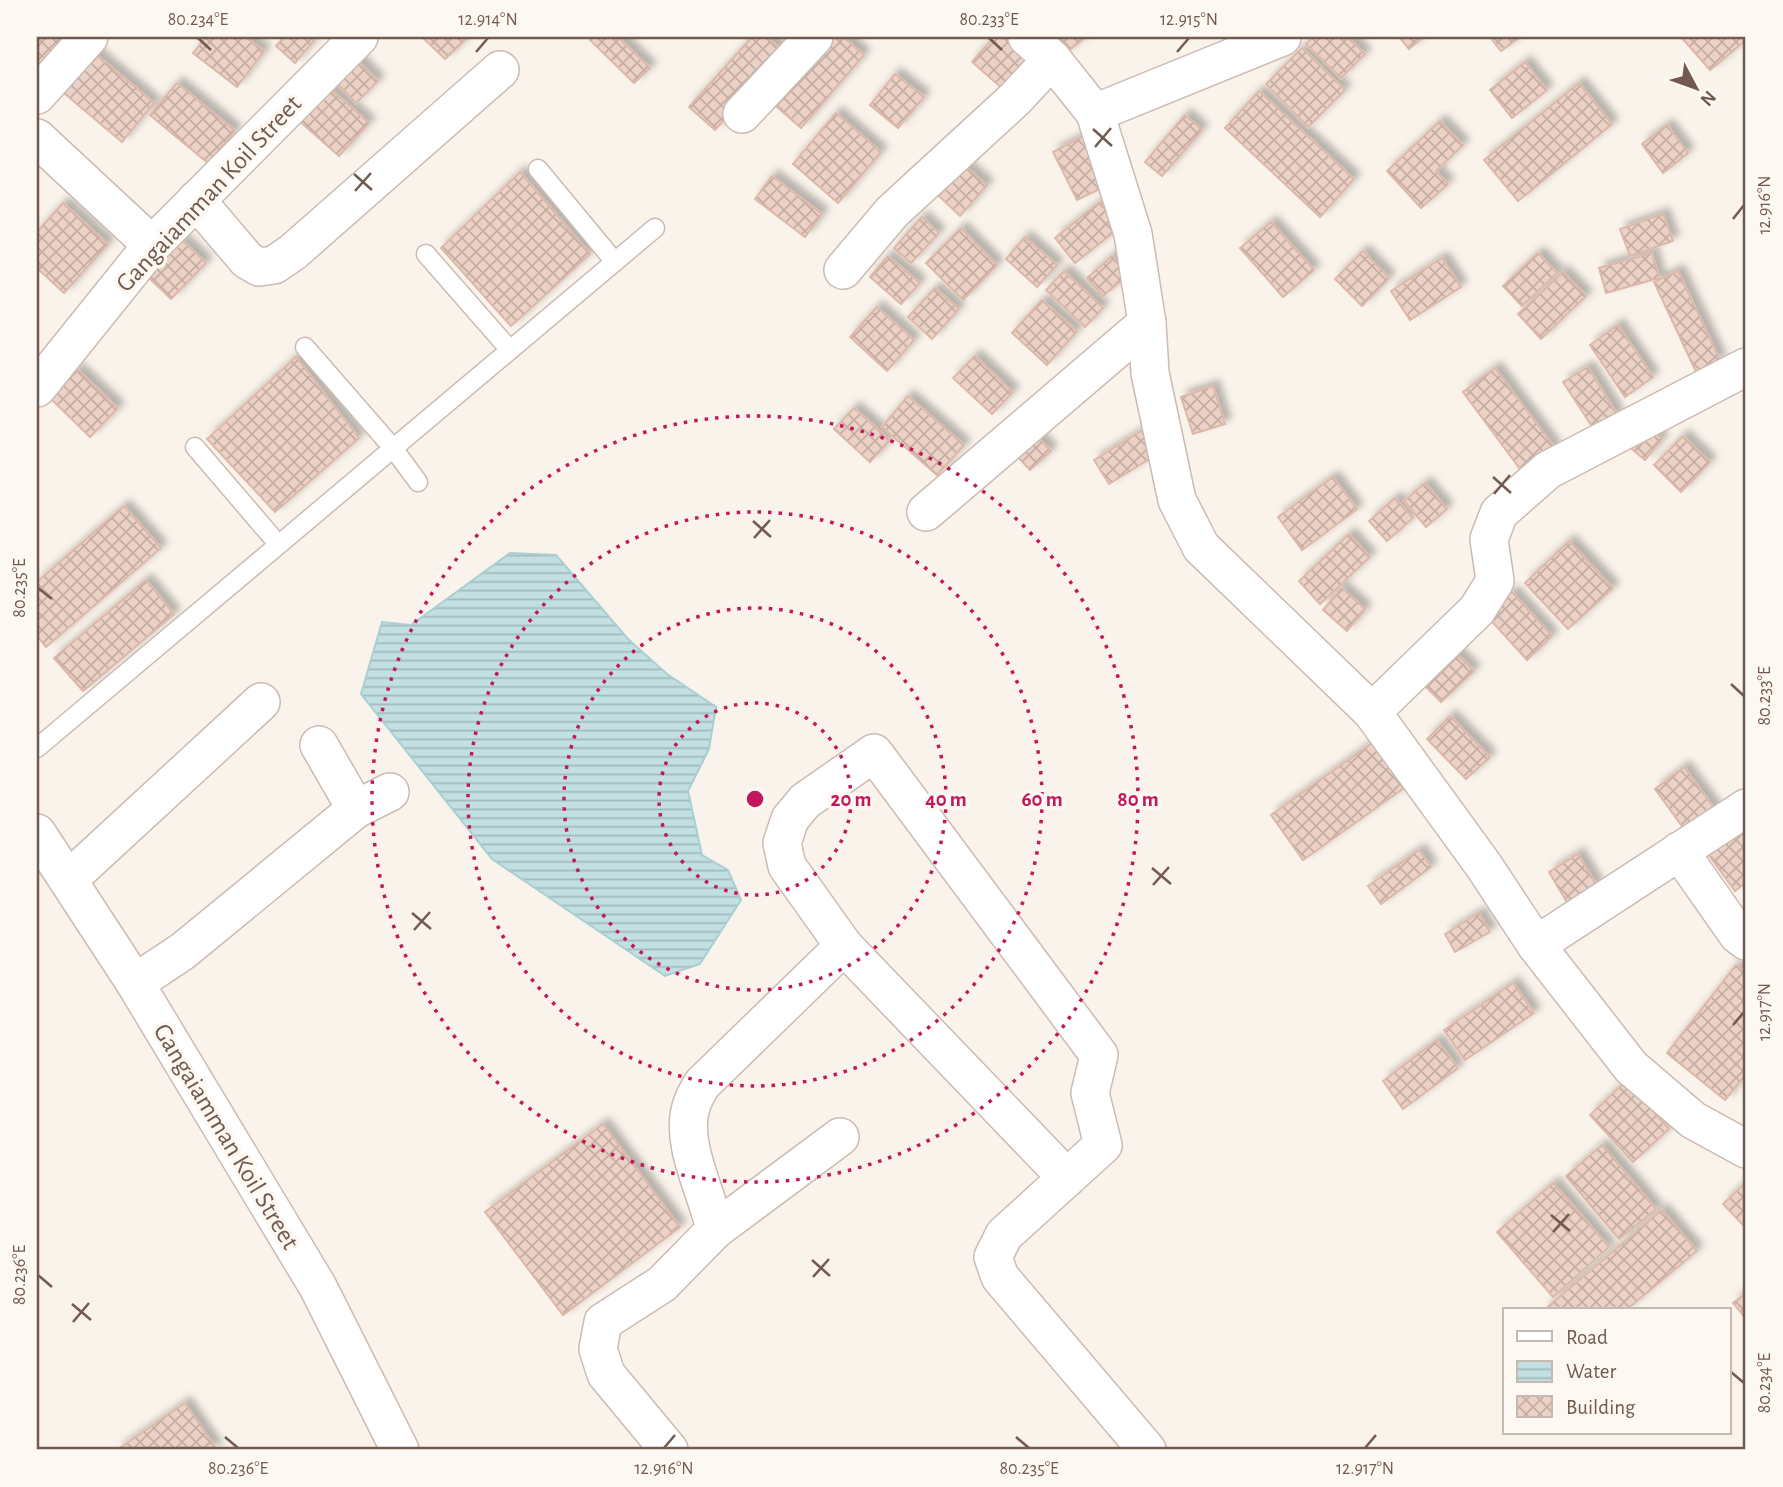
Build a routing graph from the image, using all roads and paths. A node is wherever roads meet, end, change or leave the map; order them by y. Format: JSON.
{"nodes":[{"id":1,"x":89,"y":37,"type":"edge"},
{"id":2,"x":359,"y":37,"type":"edge"},
{"id":3,"x":814,"y":37,"type":"edge"},
{"id":4,"x":1282,"y":37,"type":"edge"},
{"id":5,"x":1039,"y":48,"type":"edge"},
{"id":6,"x":500,"y":70,"type":"dead end"},
{"id":7,"x":37,"y":95,"type":"edge"},
{"id":8,"x":1095,"y":113,"type":"junction"},
{"id":9,"x":742,"y":114,"type":"dead end"},
{"id":10,"x":37,"y":138,"type":"edge"},
{"id":11,"x":538,"y":169,"type":"dead end"},
{"id":12,"x":196,"y":200,"type":"junction"},
{"id":13,"x":655,"y":228,"type":"dead end"},
{"id":14,"x":152,"y":245,"type":"junction"},
{"id":15,"x":426,"y":254,"type":"dead end"},
{"id":16,"x":615,"y":262,"type":"junction"},
{"id":17,"x":843,"y":270,"type":"dead end"},
{"id":18,"x":1147,"y":323,"type":"junction"},
{"id":19,"x":305,"y":347,"type":"dead end"},
{"id":20,"x":510,"y":350,"type":"junction"},
{"id":21,"x":1746,"y":367,"type":"edge"},
{"id":22,"x":37,"y":388,"type":"edge"},
{"id":23,"x":195,"y":447,"type":"dead end"},
{"id":24,"x":393,"y":448,"type":"junction"},
{"id":25,"x":418,"y":482,"type":"dead end"},
{"id":26,"x":926,"y":512,"type":"dead end"},
{"id":27,"x":278,"y":544,"type":"junction"},
{"id":28,"x":261,"y":702,"type":"dead end"},
{"id":29,"x":1372,"y":712,"type":"junction"},
{"id":30,"x":318,"y":745,"type":"dead end"},
{"id":31,"x":37,"y":748,"type":"edge"},
{"id":32,"x":390,"y":792,"type":"dead end"},
{"id":33,"x":1746,"y":807,"type":"edge"},
{"id":34,"x":356,"y":809,"type":"junction"},
{"id":35,"x":37,"y":833,"type":"edge"},
{"id":36,"x":1679,"y":851,"type":"junction"},
{"id":37,"x":68,"y":880,"type":"junction"},
{"id":38,"x":1746,"y":941,"type":"edge"},
{"id":39,"x":1536,"y":945,"type":"junction"},
{"id":40,"x":844,"y":946,"type":"junction"},
{"id":41,"x":135,"y":983,"type":"junction"},
{"id":42,"x":840,"y":1137,"type":"dead end"},
{"id":43,"x":1746,"y":1149,"type":"edge"},
{"id":44,"x":1067,"y":1178,"type":"junction"},
{"id":45,"x":715,"y":1230,"type":"junction"},
{"id":46,"x":400,"y":1450,"type":"edge"},
{"id":47,"x":669,"y":1450,"type":"edge"},
{"id":48,"x":1147,"y":1450,"type":"edge"}],
"edges":[{"from":1,"to":7,"type":"street"},
{"from":2,"to":12,"type":"street","name":"Gangaiamman Koil Street"},
{"from":3,"to":9,"type":"street"},
{"from":4,"to":8,"type":"street"},
{"from":5,"to":8,"type":"street"},
{"from":5,"to":17,"type":"street"},
{"from":6,"to":12,"type":"street"},
{"from":8,"to":18,"type":"street"},
{"from":10,"to":14,"type":"street"},
{"from":11,"to":16,"type":"lane"},
{"from":12,"to":14,"type":"street","name":"Gangaiamman Koil Street"},
{"from":13,"to":16,"type":"lane"},
{"from":14,"to":22,"type":"street","name":"Gangaiamman Koil Street"},
{"from":15,"to":20,"type":"lane"},
{"from":16,"to":20,"type":"lane"},
{"from":18,"to":26,"type":"street"},
{"from":18,"to":29,"type":"street"},
{"from":19,"to":24,"type":"lane"},
{"from":20,"to":24,"type":"lane"},
{"from":21,"to":29,"type":"street"},
{"from":23,"to":27,"type":"lane"},
{"from":24,"to":25,"type":"lane"},
{"from":24,"to":27,"type":"lane"},
{"from":27,"to":31,"type":"lane"},
{"from":28,"to":37,"type":"street"},
{"from":29,"to":39,"type":"street"},
{"from":30,"to":34,"type":"street"},
{"from":32,"to":34,"type":"street"},
{"from":33,"to":36,"type":"street"},
{"from":34,"to":41,"type":"street"},
{"from":35,"to":37,"type":"street","name":"Gangaiamman Koil Street"},
{"from":36,"to":38,"type":"street"},
{"from":36,"to":39,"type":"street"},
{"from":37,"to":41,"type":"street","name":"Gangaiamman Koil Street"},
{"from":39,"to":43,"type":"street"},
{"from":40,"to":44,"type":"street"},
{"from":40,"to":44,"type":"street"},
{"from":40,"to":45,"type":"street"},
{"from":41,"to":46,"type":"street","name":"Gangaiamman Koil Street"},
{"from":42,"to":45,"type":"street"},
{"from":44,"to":48,"type":"street"},
{"from":45,"to":47,"type":"street"}]}
